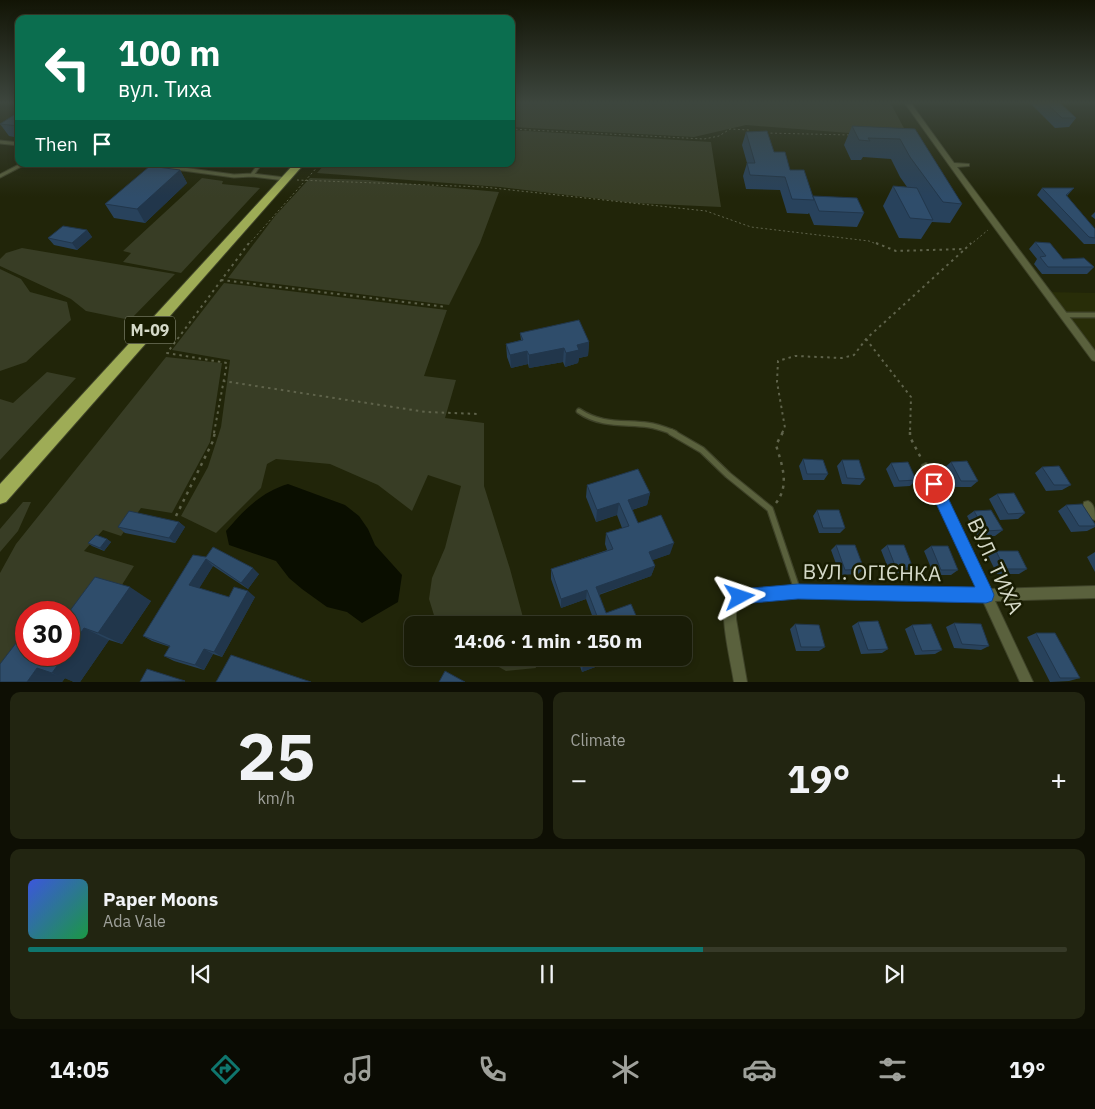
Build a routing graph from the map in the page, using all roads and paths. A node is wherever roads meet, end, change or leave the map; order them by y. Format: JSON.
{"nodes":[{"id":1,"x":604,"y":134,"type":"edge"},
{"id":2,"x":722,"y":134,"type":"edge"},
{"id":3,"x":818,"y":134,"type":"edge"},
{"id":4,"x":930,"y":134,"type":"edge"},
{"id":5,"x":852,"y":135,"type":"edge"},
{"id":6,"x":0,"y":142,"type":"edge"},
{"id":7,"x":15,"y":144,"type":"edge"},
{"id":8,"x":952,"y":165,"type":"junction"},
{"id":9,"x":967,"y":165,"type":"dead end"},
{"id":10,"x":17,"y":167,"type":"edge"},
{"id":11,"x":168,"y":167,"type":"edge"},
{"id":12,"x":258,"y":167,"type":"edge"},
{"id":13,"x":296,"y":167,"type":"edge"},
{"id":14,"x":317,"y":167,"type":"edge"},
{"id":15,"x":252,"y":175,"type":"junction"},
{"id":16,"x":0,"y":176,"type":"edge"},
{"id":17,"x":285,"y":179,"type":"junction"},
{"id":18,"x":303,"y":180,"type":"junction"},
{"id":19,"x":997,"y":227,"type":"junction"},
{"id":20,"x":966,"y":249,"type":"junction"},
{"id":21,"x":221,"y":280,"type":"junction"},
{"id":22,"x":446,"y":307,"type":"dead end"},
{"id":23,"x":1063,"y":315,"type":"junction"},
{"id":24,"x":1095,"y":315,"type":"edge"},
{"id":25,"x":866,"y":339,"type":"junction"},
{"id":26,"x":1095,"y":358,"type":"edge"},
{"id":27,"x":223,"y":381,"type":"junction"},
{"id":28,"x":579,"y":411,"type":"dead end"},
{"id":29,"x":479,"y":414,"type":"dead end"},
{"id":30,"x":926,"y":468,"type":"joint"},
{"id":31,"x":0,"y":496,"type":"edge"},
{"id":32,"x":770,"y":509,"type":"junction"},
{"id":33,"x":176,"y":516,"type":"dead end"},
{"id":34,"x":798,"y":592,"type":"junction"},
{"id":35,"x":1095,"y":592,"type":"edge"},
{"id":36,"x":986,"y":595,"type":"junction"},
{"id":37,"x":741,"y":682,"type":"edge"},
{"id":38,"x":1027,"y":682,"type":"edge"}],
"edges":[{"from":1,"to":2,"type":"path"},
{"from":3,"to":5,"type":"path"},
{"from":4,"to":8,"type":"street"},
{"from":6,"to":7,"type":"lane"},
{"from":8,"to":9,"type":"street"},
{"from":8,"to":19,"type":"street"},
{"from":10,"to":16,"type":"lane"},
{"from":11,"to":15,"type":"lane"},
{"from":12,"to":15,"type":"lane"},
{"from":13,"to":17,"type":"highway","number":"М-09"},
{"from":14,"to":18,"type":"path"},
{"from":15,"to":17,"type":"lane"},
{"from":17,"to":18,"type":"path"},
{"from":17,"to":31,"type":"highway","number":"М-09"},
{"from":18,"to":20,"type":"path"},
{"from":18,"to":21,"type":"path"},
{"from":19,"to":20,"type":"path"},
{"from":19,"to":23,"type":"street"},
{"from":20,"to":25,"type":"path"},
{"from":21,"to":22,"type":"path"},
{"from":21,"to":27,"type":"path"},
{"from":23,"to":24,"type":"lane"},
{"from":23,"to":26,"type":"street"},
{"from":25,"to":30,"type":"path"},
{"from":25,"to":32,"type":"path"},
{"from":27,"to":29,"type":"path"},
{"from":27,"to":33,"type":"path"},
{"from":28,"to":32,"type":"lane"},
{"from":30,"to":36,"type":"street","name":"ВУЛ. ТИХА"},
{"from":32,"to":34,"type":"lane"},
{"from":34,"to":36,"type":"street","name":"ВУЛ. ОГІЄНКА"},
{"from":34,"to":37,"type":"street","name":"ВУЛ. ОГІЄНКА"},
{"from":35,"to":36,"type":"street","name":"ВУЛ. ОГІЄНКА"},
{"from":36,"to":38,"type":"street","name":"ВУЛ. ТИХА"}]}
